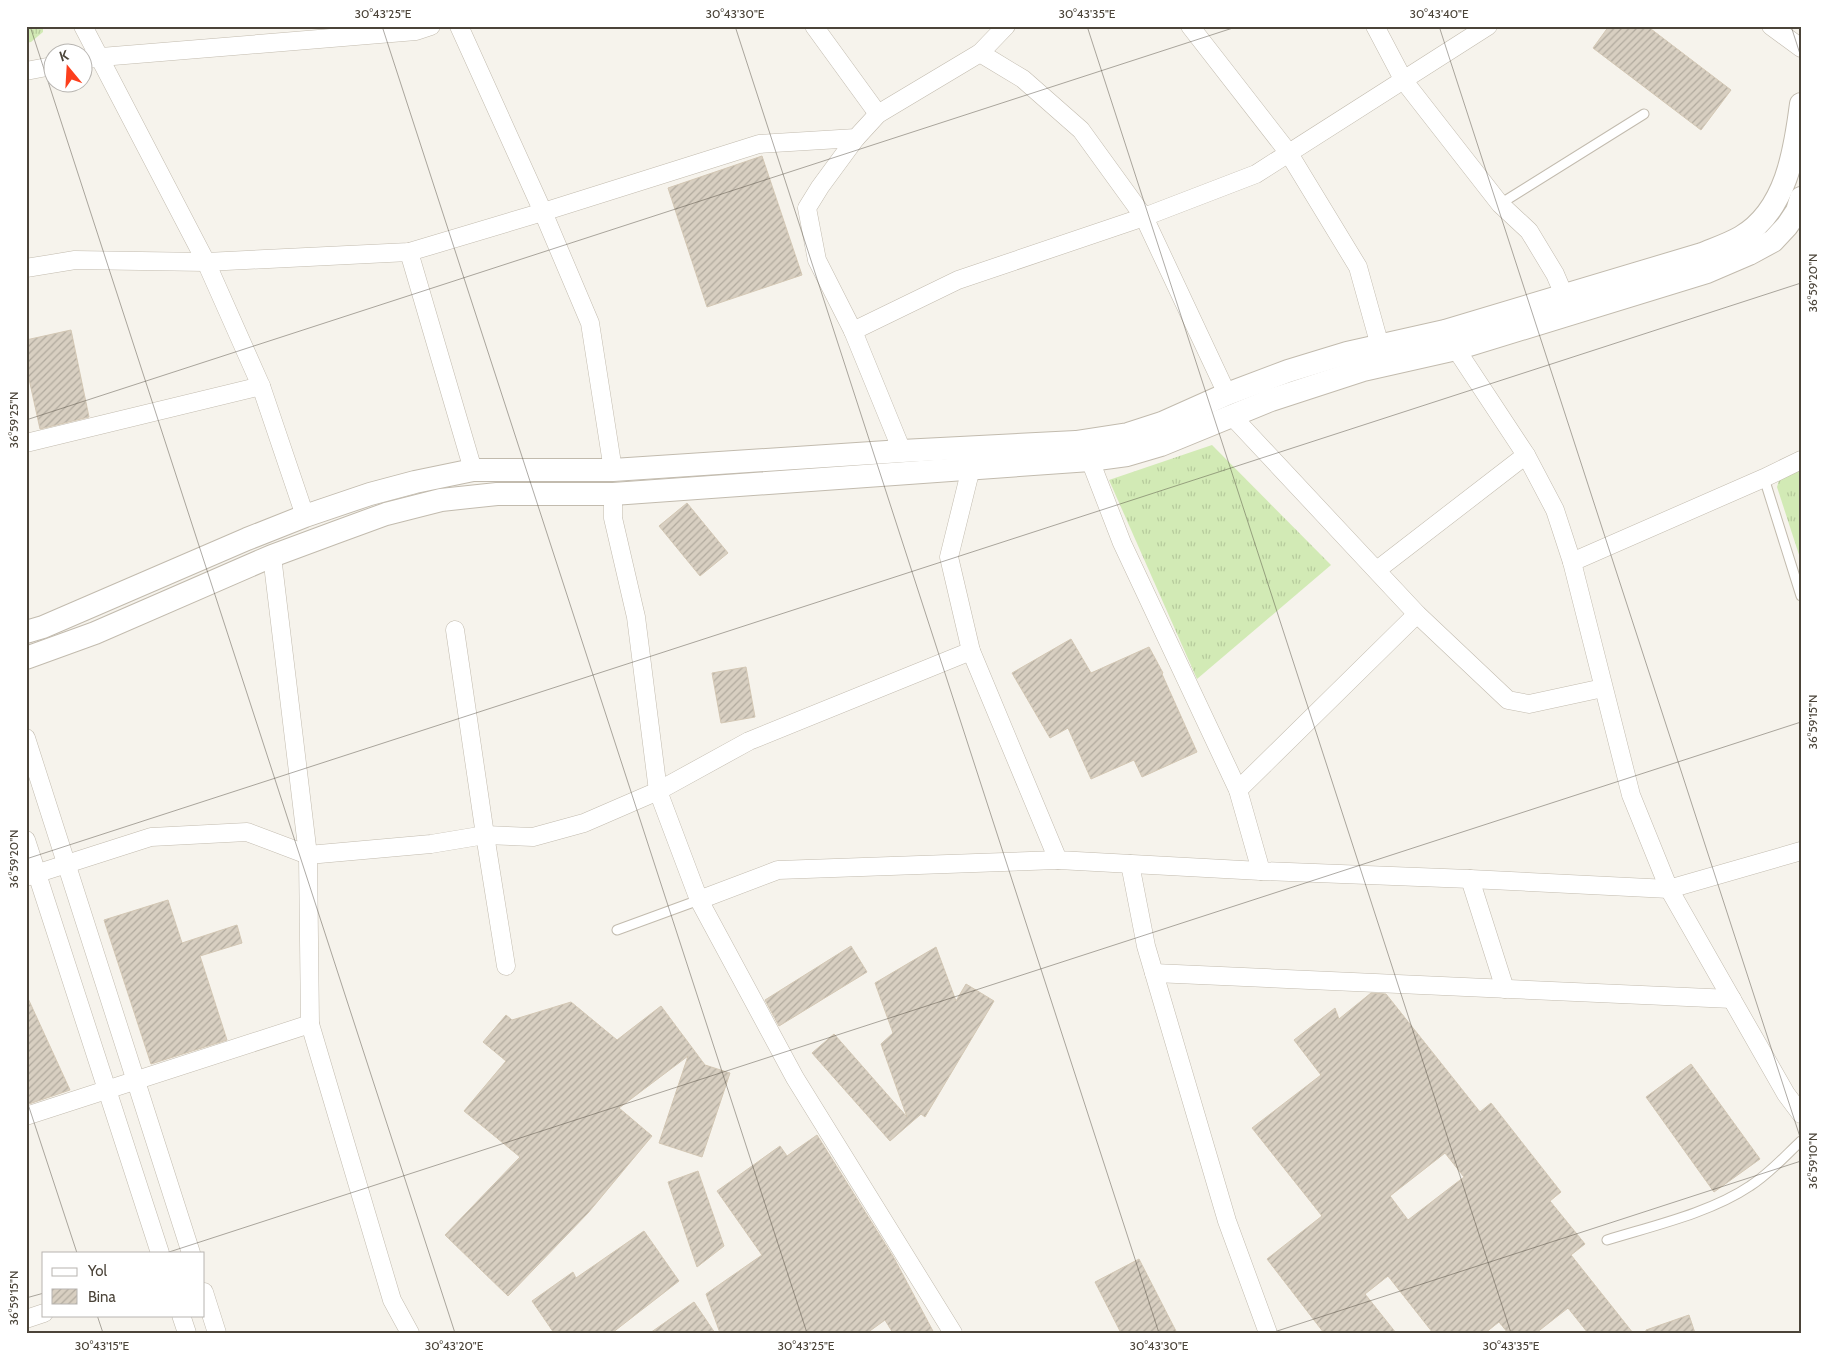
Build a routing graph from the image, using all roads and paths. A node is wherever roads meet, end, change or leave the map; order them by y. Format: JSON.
{"nodes":[{"id":1,"x":83,"y":26,"type":"edge"},
{"id":2,"x":431,"y":26,"type":"edge"},
{"id":3,"x":459,"y":26,"type":"edge"},
{"id":4,"x":814,"y":26,"type":"edge"},
{"id":5,"x":1006,"y":26,"type":"edge"},
{"id":6,"x":1190,"y":26,"type":"edge"},
{"id":7,"x":1375,"y":26,"type":"edge"},
{"id":8,"x":1488,"y":26,"type":"edge"},
{"id":9,"x":1771,"y":26,"type":"edge"},
{"id":10,"x":1801,"y":48,"type":"edge"},
{"id":11,"x":980,"y":53,"type":"junction"},
{"id":12,"x":100,"y":57,"type":"junction"},
{"id":13,"x":92,"y":58,"type":"edge"},
{"id":14,"x":42,"y":68,"type":"edge"},
{"id":15,"x":26,"y":71,"type":"edge"},
{"id":16,"x":1404,"y":80,"type":"junction"},
{"id":17,"x":1801,"y":104,"type":"edge"},
{"id":18,"x":878,"y":114,"type":"junction"},
{"id":19,"x":1644,"y":114,"type":"dead end"},
{"id":20,"x":856,"y":138,"type":"junction"},
{"id":21,"x":1288,"y":152,"type":"junction"},
{"id":22,"x":1776,"y":199,"type":"junction"},
{"id":23,"x":1500,"y":204,"type":"junction"},
{"id":24,"x":1799,"y":208,"type":"edge"},
{"id":25,"x":543,"y":212,"type":"junction"},
{"id":26,"x":1144,"y":217,"type":"junction"},
{"id":27,"x":409,"y":252,"type":"junction"},
{"id":28,"x":206,"y":262,"type":"junction"},
{"id":29,"x":26,"y":268,"type":"edge"},
{"id":30,"x":1564,"y":295,"type":"junction"},
{"id":31,"x":852,"y":331,"type":"junction"},
{"id":32,"x":1451,"y":340,"type":"junction"},
{"id":33,"x":1380,"y":346,"type":"junction"},
{"id":34,"x":261,"y":386,"type":"junction"},
{"id":35,"x":1229,"y":405,"type":"junction"},
{"id":36,"x":26,"y":443,"type":"edge"},
{"id":37,"x":902,"y":451,"type":"junction"},
{"id":38,"x":1526,"y":455,"type":"junction"},
{"id":39,"x":1090,"y":460,"type":"junction"},
{"id":40,"x":1801,"y":460,"type":"edge"},
{"id":41,"x":971,"y":468,"type":"junction"},
{"id":42,"x":473,"y":470,"type":"junction"},
{"id":43,"x":613,"y":470,"type":"junction"},
{"id":44,"x":1764,"y":478,"type":"junction"},
{"id":45,"x":612,"y":494,"type":"junction"},
{"id":46,"x":305,"y":516,"type":"junction"},
{"id":47,"x":272,"y":556,"type":"junction"},
{"id":48,"x":1572,"y":562,"type":"junction"},
{"id":49,"x":1377,"y":570,"type":"junction"},
{"id":50,"x":1801,"y":596,"type":"edge"},
{"id":51,"x":1417,"y":614,"type":"junction"},
{"id":52,"x":455,"y":630,"type":"dead end"},
{"id":53,"x":26,"y":632,"type":"edge"},
{"id":54,"x":971,"y":651,"type":"junction"},
{"id":55,"x":26,"y":658,"type":"edge"},
{"id":56,"x":1603,"y":688,"type":"junction"},
{"id":57,"x":26,"y":738,"type":"edge"},
{"id":58,"x":1238,"y":790,"type":"junction"},
{"id":59,"x":658,"y":791,"type":"junction"},
{"id":60,"x":485,"y":835,"type":"junction"},
{"id":61,"x":26,"y":840,"type":"edge"},
{"id":62,"x":1801,"y":851,"type":"edge"},
{"id":63,"x":308,"y":855,"type":"junction"},
{"id":64,"x":1058,"y":860,"type":"junction"},
{"id":65,"x":66,"y":864,"type":"junction"},
{"id":66,"x":1130,"y":864,"type":"junction"},
{"id":67,"x":1261,"y":871,"type":"junction"},
{"id":68,"x":32,"y":875,"type":"edge"},
{"id":69,"x":1470,"y":878,"type":"junction"},
{"id":70,"x":1669,"y":889,"type":"junction"},
{"id":71,"x":699,"y":900,"type":"junction"},
{"id":72,"x":617,"y":930,"type":"dead end"},
{"id":73,"x":506,"y":966,"type":"dead end"},
{"id":74,"x":1154,"y":973,"type":"junction"},
{"id":75,"x":1505,"y":989,"type":"junction"},
{"id":76,"x":1732,"y":999,"type":"junction"},
{"id":77,"x":310,"y":1024,"type":"junction"},
{"id":78,"x":136,"y":1081,"type":"junction"},
{"id":79,"x":107,"y":1090,"type":"junction"},
{"id":80,"x":1801,"y":1114,"type":"edge"},
{"id":81,"x":26,"y":1116,"type":"edge"},
{"id":82,"x":1801,"y":1141,"type":"edge"},
{"id":83,"x":1607,"y":1240,"type":"dead end"},
{"id":84,"x":160,"y":1252,"type":"edge"},
{"id":85,"x":191,"y":1252,"type":"edge"},
{"id":86,"x":205,"y":1295,"type":"edge"},
{"id":87,"x":42,"y":1315,"type":"edge"},
{"id":88,"x":181,"y":1316,"type":"edge"},
{"id":89,"x":26,"y":1319,"type":"edge"},
{"id":90,"x":186,"y":1333,"type":"edge"},
{"id":91,"x":217,"y":1333,"type":"edge"},
{"id":92,"x":410,"y":1333,"type":"edge"},
{"id":93,"x":953,"y":1333,"type":"edge"},
{"id":94,"x":1268,"y":1333,"type":"edge"}],
"edges":[{"from":1,"to":12,"type":"street"},
{"from":2,"to":12,"type":"street"},
{"from":3,"to":25,"type":"street"},
{"from":4,"to":18,"type":"street"},
{"from":5,"to":11,"type":"street"},
{"from":6,"to":21,"type":"street"},
{"from":7,"to":16,"type":"street"},
{"from":8,"to":16,"type":"street"},
{"from":9,"to":10,"type":"street"},
{"from":11,"to":18,"type":"street"},
{"from":11,"to":26,"type":"street"},
{"from":12,"to":13,"type":"street"},
{"from":12,"to":28,"type":"street"},
{"from":14,"to":15,"type":"street"},
{"from":16,"to":21,"type":"street"},
{"from":16,"to":23,"type":"street"},
{"from":17,"to":22,"type":"street"},
{"from":18,"to":20,"type":"street"},
{"from":19,"to":23,"type":"lane"},
{"from":20,"to":25,"type":"street"},
{"from":20,"to":31,"type":"street"},
{"from":21,"to":26,"type":"street"},
{"from":21,"to":33,"type":"street"},
{"from":22,"to":24,"type":"street"},
{"from":22,"to":30,"type":"street"},
{"from":23,"to":30,"type":"street"},
{"from":24,"to":32,"type":"street"},
{"from":25,"to":27,"type":"street"},
{"from":25,"to":43,"type":"street"},
{"from":26,"to":31,"type":"street"},
{"from":26,"to":35,"type":"street"},
{"from":27,"to":28,"type":"street"},
{"from":27,"to":42,"type":"street"},
{"from":28,"to":29,"type":"street"},
{"from":28,"to":34,"type":"street"},
{"from":30,"to":32,"type":"street"},
{"from":31,"to":37,"type":"street"},
{"from":32,"to":33,"type":"street"},
{"from":32,"to":35,"type":"street"},
{"from":32,"to":38,"type":"street"},
{"from":33,"to":35,"type":"street"},
{"from":34,"to":36,"type":"street"},
{"from":34,"to":46,"type":"street"},
{"from":35,"to":37,"type":"street"},
{"from":35,"to":39,"type":"street"},
{"from":35,"to":49,"type":"street"},
{"from":37,"to":43,"type":"street"},
{"from":38,"to":48,"type":"street"},
{"from":38,"to":49,"type":"street"},
{"from":39,"to":41,"type":"street"},
{"from":39,"to":58,"type":"street"},
{"from":40,"to":44,"type":"street"},
{"from":41,"to":45,"type":"street"},
{"from":41,"to":54,"type":"street"},
{"from":42,"to":43,"type":"street"},
{"from":42,"to":46,"type":"street"},
{"from":43,"to":45,"type":"street"},
{"from":44,"to":48,"type":"street"},
{"from":44,"to":50,"type":"lane"},
{"from":45,"to":47,"type":"street"},
{"from":45,"to":59,"type":"street"},
{"from":46,"to":53,"type":"street"},
{"from":47,"to":55,"type":"street"},
{"from":47,"to":63,"type":"street"},
{"from":48,"to":56,"type":"street"},
{"from":49,"to":51,"type":"street"},
{"from":51,"to":56,"type":"street"},
{"from":51,"to":58,"type":"street"},
{"from":52,"to":60,"type":"street"},
{"from":54,"to":59,"type":"street"},
{"from":54,"to":64,"type":"street"},
{"from":56,"to":70,"type":"street"},
{"from":57,"to":65,"type":"street"},
{"from":58,"to":67,"type":"street"},
{"from":59,"to":60,"type":"street"},
{"from":59,"to":71,"type":"street"},
{"from":60,"to":63,"type":"street"},
{"from":60,"to":73,"type":"street"},
{"from":61,"to":68,"type":"street"},
{"from":62,"to":70,"type":"street"},
{"from":63,"to":65,"type":"street"},
{"from":63,"to":77,"type":"street"},
{"from":64,"to":66,"type":"street"},
{"from":64,"to":71,"type":"street"},
{"from":65,"to":68,"type":"street"},
{"from":65,"to":78,"type":"street"},
{"from":66,"to":67,"type":"street"},
{"from":66,"to":74,"type":"street"},
{"from":67,"to":69,"type":"street"},
{"from":68,"to":79,"type":"street"},
{"from":69,"to":70,"type":"street"},
{"from":69,"to":75,"type":"street"},
{"from":70,"to":76,"type":"street"},
{"from":71,"to":72,"type":"lane"},
{"from":71,"to":93,"type":"street"},
{"from":74,"to":75,"type":"street"},
{"from":74,"to":94,"type":"street"},
{"from":75,"to":76,"type":"street"},
{"from":76,"to":80,"type":"street"},
{"from":77,"to":78,"type":"street"},
{"from":77,"to":92,"type":"street"},
{"from":78,"to":79,"type":"street"},
{"from":78,"to":85,"type":"street"},
{"from":79,"to":81,"type":"street"},
{"from":79,"to":84,"type":"street"},
{"from":82,"to":83,"type":"lane"},
{"from":86,"to":91,"type":"street"},
{"from":87,"to":89,"type":"street"},
{"from":88,"to":90,"type":"street"}]}
